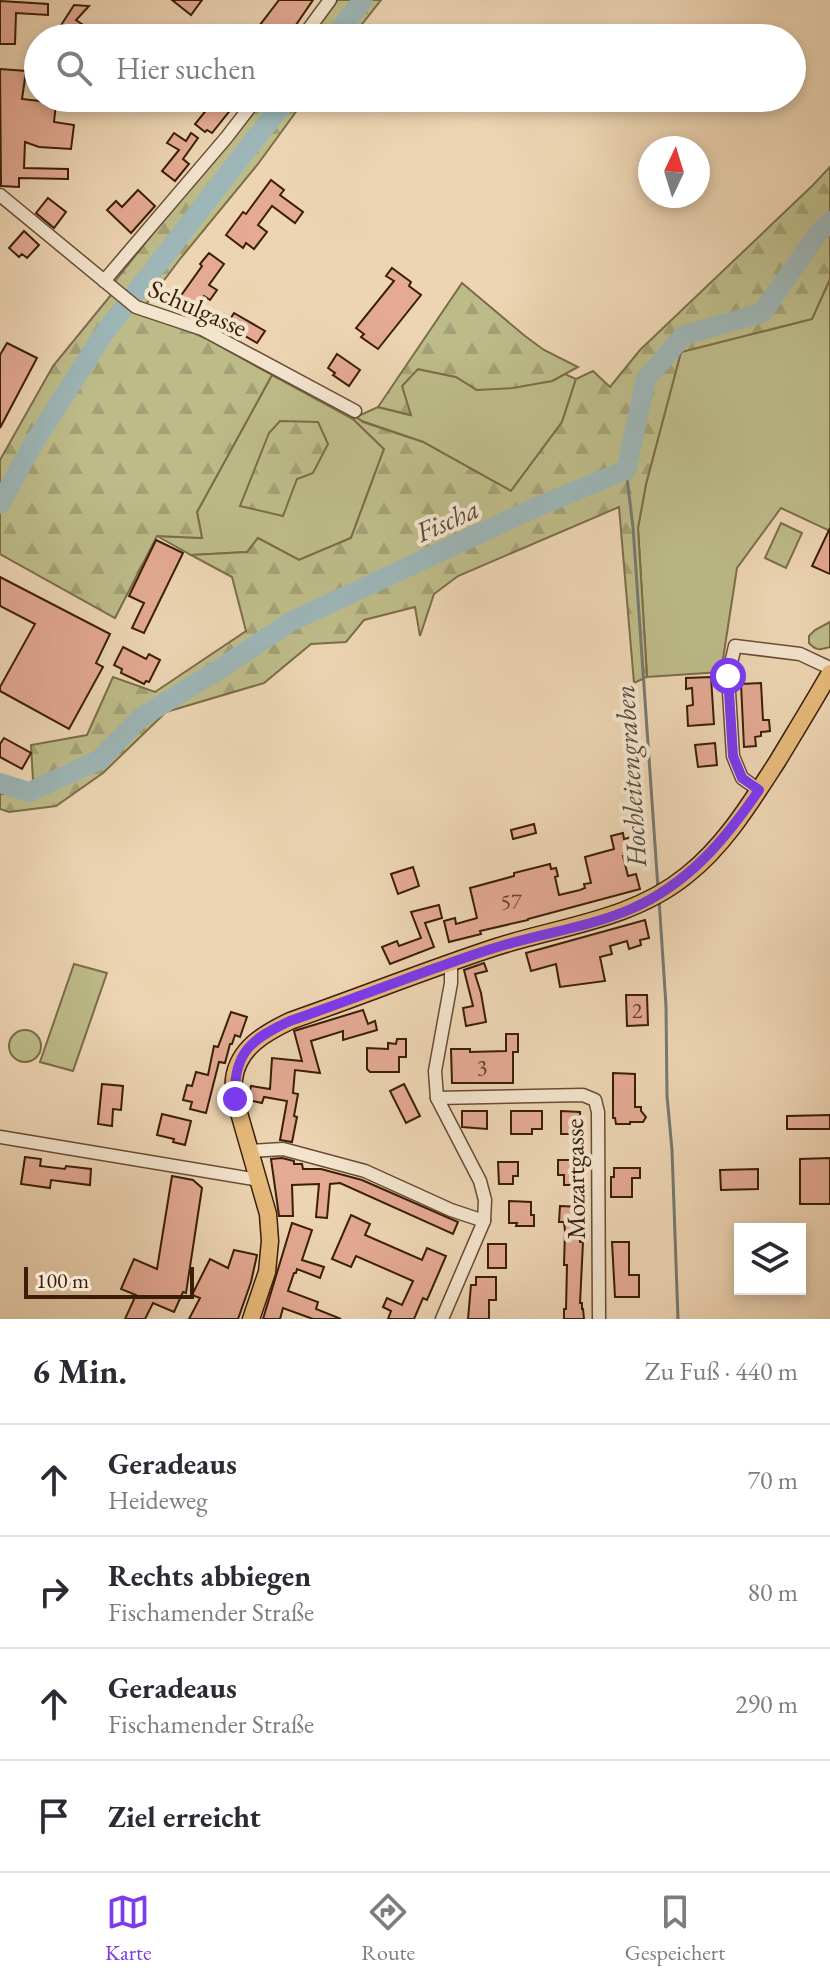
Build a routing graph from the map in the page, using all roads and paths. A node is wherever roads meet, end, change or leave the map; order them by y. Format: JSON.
{"nodes":[{"id":1,"x":330,"y":0,"type":"edge"},
{"id":2,"x":312,"y":24,"type":"edge"},
{"id":3,"x":246,"y":112,"type":"edge"},
{"id":4,"x":0,"y":195,"type":"edge"},
{"id":5,"x":104,"y":281,"type":"junction"},
{"id":6,"x":355,"y":411,"type":"dead end"},
{"id":7,"x":830,"y":671,"type":"edge"},
{"id":8,"x":759,"y":790,"type":"junction"},
{"id":9,"x":451,"y":962,"type":"junction"},
{"id":10,"x":437,"y":1098,"type":"junction"},
{"id":11,"x":0,"y":1137,"type":"edge"},
{"id":12,"x":250,"y":1151,"type":"junction"},
{"id":13,"x":259,"y":1180,"type":"junction"},
{"id":14,"x":484,"y":1221,"type":"junction"},
{"id":15,"x":251,"y":1319,"type":"edge"},
{"id":16,"x":442,"y":1319,"type":"edge"},
{"id":17,"x":599,"y":1319,"type":"edge"}],
"edges":[{"from":1,"to":2,"type":"street"},
{"from":3,"to":5,"type":"street"},
{"from":4,"to":5,"type":"street","name":"Schulgasse"},
{"from":5,"to":6,"type":"street","name":"Schulgasse"},
{"from":7,"to":8,"type":"main road"},
{"from":7,"to":8,"type":"street"},
{"from":8,"to":9,"type":"main road"},
{"from":9,"to":10,"type":"street"},
{"from":9,"to":12,"type":"main road"},
{"from":10,"to":14,"type":"street"},
{"from":10,"to":17,"type":"street","name":"Mozartgasse"},
{"from":11,"to":13,"type":"street"},
{"from":12,"to":13,"type":"main road"},
{"from":12,"to":14,"type":"street"},
{"from":13,"to":15,"type":"main road"},
{"from":14,"to":16,"type":"street"}]}
